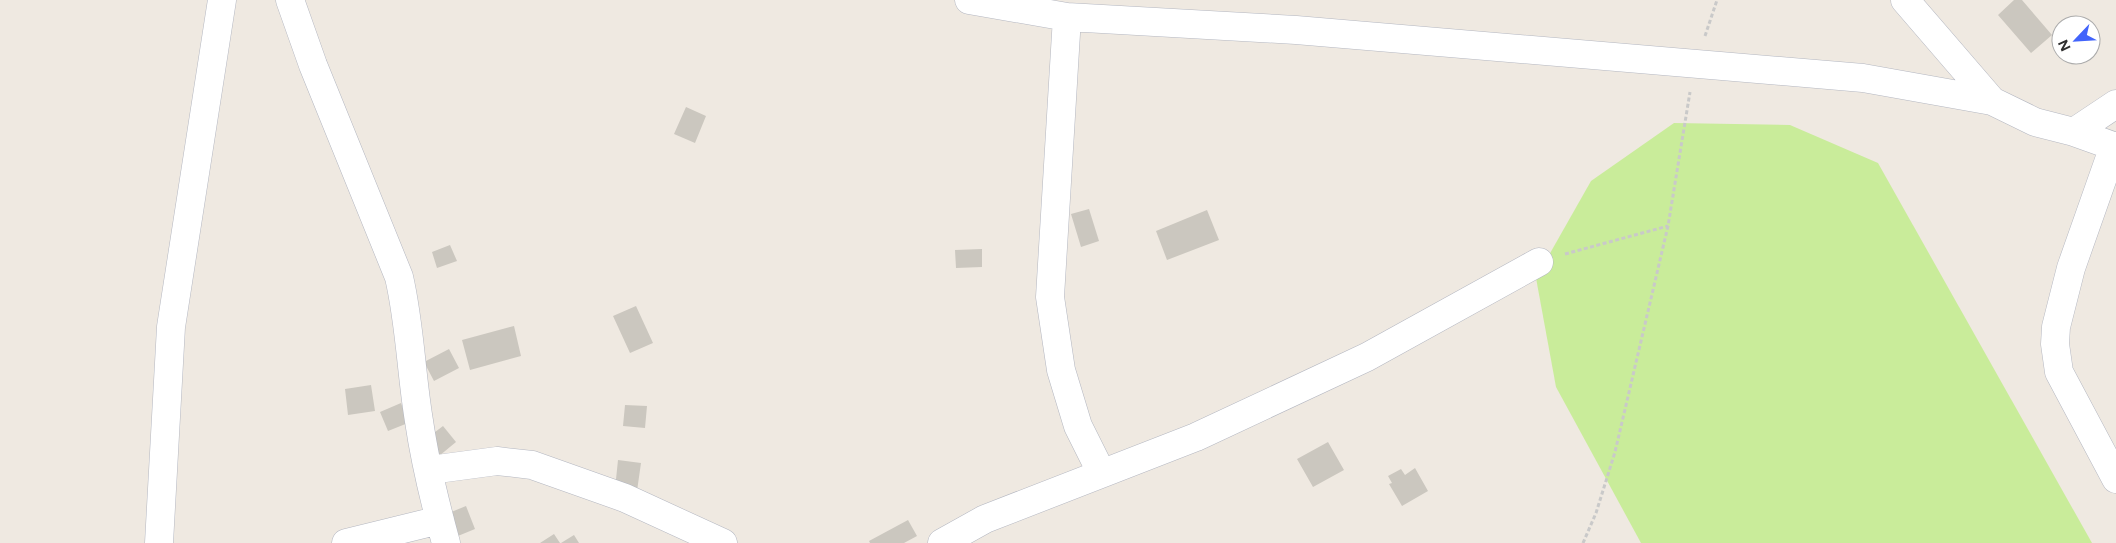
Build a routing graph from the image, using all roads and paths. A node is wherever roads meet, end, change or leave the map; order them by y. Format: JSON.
{"nodes":[{"id":1,"x":222,"y":0,"type":"edge"},
{"id":2,"x":290,"y":0,"type":"edge"},
{"id":3,"x":968,"y":0,"type":"edge"},
{"id":4,"x":1718,"y":0,"type":"edge"},
{"id":5,"x":1905,"y":0,"type":"edge"},
{"id":6,"x":1066,"y":16,"type":"junction"},
{"id":7,"x":1695,"y":64,"type":"junction"},
{"id":8,"x":1992,"y":100,"type":"junction"},
{"id":9,"x":2116,"y":104,"type":"edge"},
{"id":10,"x":2074,"y":132,"type":"junction"},
{"id":11,"x":2115,"y":147,"type":"edge"},
{"id":12,"x":1668,"y":226,"type":"junction"},
{"id":13,"x":1539,"y":262,"type":"joint"},
{"id":14,"x":430,"y":470,"type":"junction"},
{"id":15,"x":1101,"y":472,"type":"junction"},
{"id":16,"x":2116,"y":478,"type":"edge"},
{"id":17,"x":443,"y":532,"type":"edge"},
{"id":18,"x":159,"y":543,"type":"edge"},
{"id":19,"x":346,"y":543,"type":"edge"},
{"id":20,"x":723,"y":543,"type":"edge"},
{"id":21,"x":942,"y":543,"type":"edge"},
{"id":22,"x":1583,"y":543,"type":"edge"}],
"edges":[{"from":1,"to":18,"type":"street"},
{"from":2,"to":14,"type":"street"},
{"from":3,"to":6,"type":"street"},
{"from":4,"to":7,"type":"path"},
{"from":5,"to":8,"type":"street"},
{"from":6,"to":7,"type":"street"},
{"from":6,"to":15,"type":"street"},
{"from":7,"to":8,"type":"street"},
{"from":7,"to":12,"type":"path"},
{"from":8,"to":10,"type":"street"},
{"from":9,"to":10,"type":"street"},
{"from":10,"to":11,"type":"street"},
{"from":11,"to":16,"type":"street"},
{"from":12,"to":13,"type":"path"},
{"from":12,"to":22,"type":"path"},
{"from":13,"to":15,"type":"street"},
{"from":14,"to":17,"type":"street"},
{"from":14,"to":20,"type":"street"},
{"from":15,"to":21,"type":"street"},
{"from":17,"to":19,"type":"street"}]}
